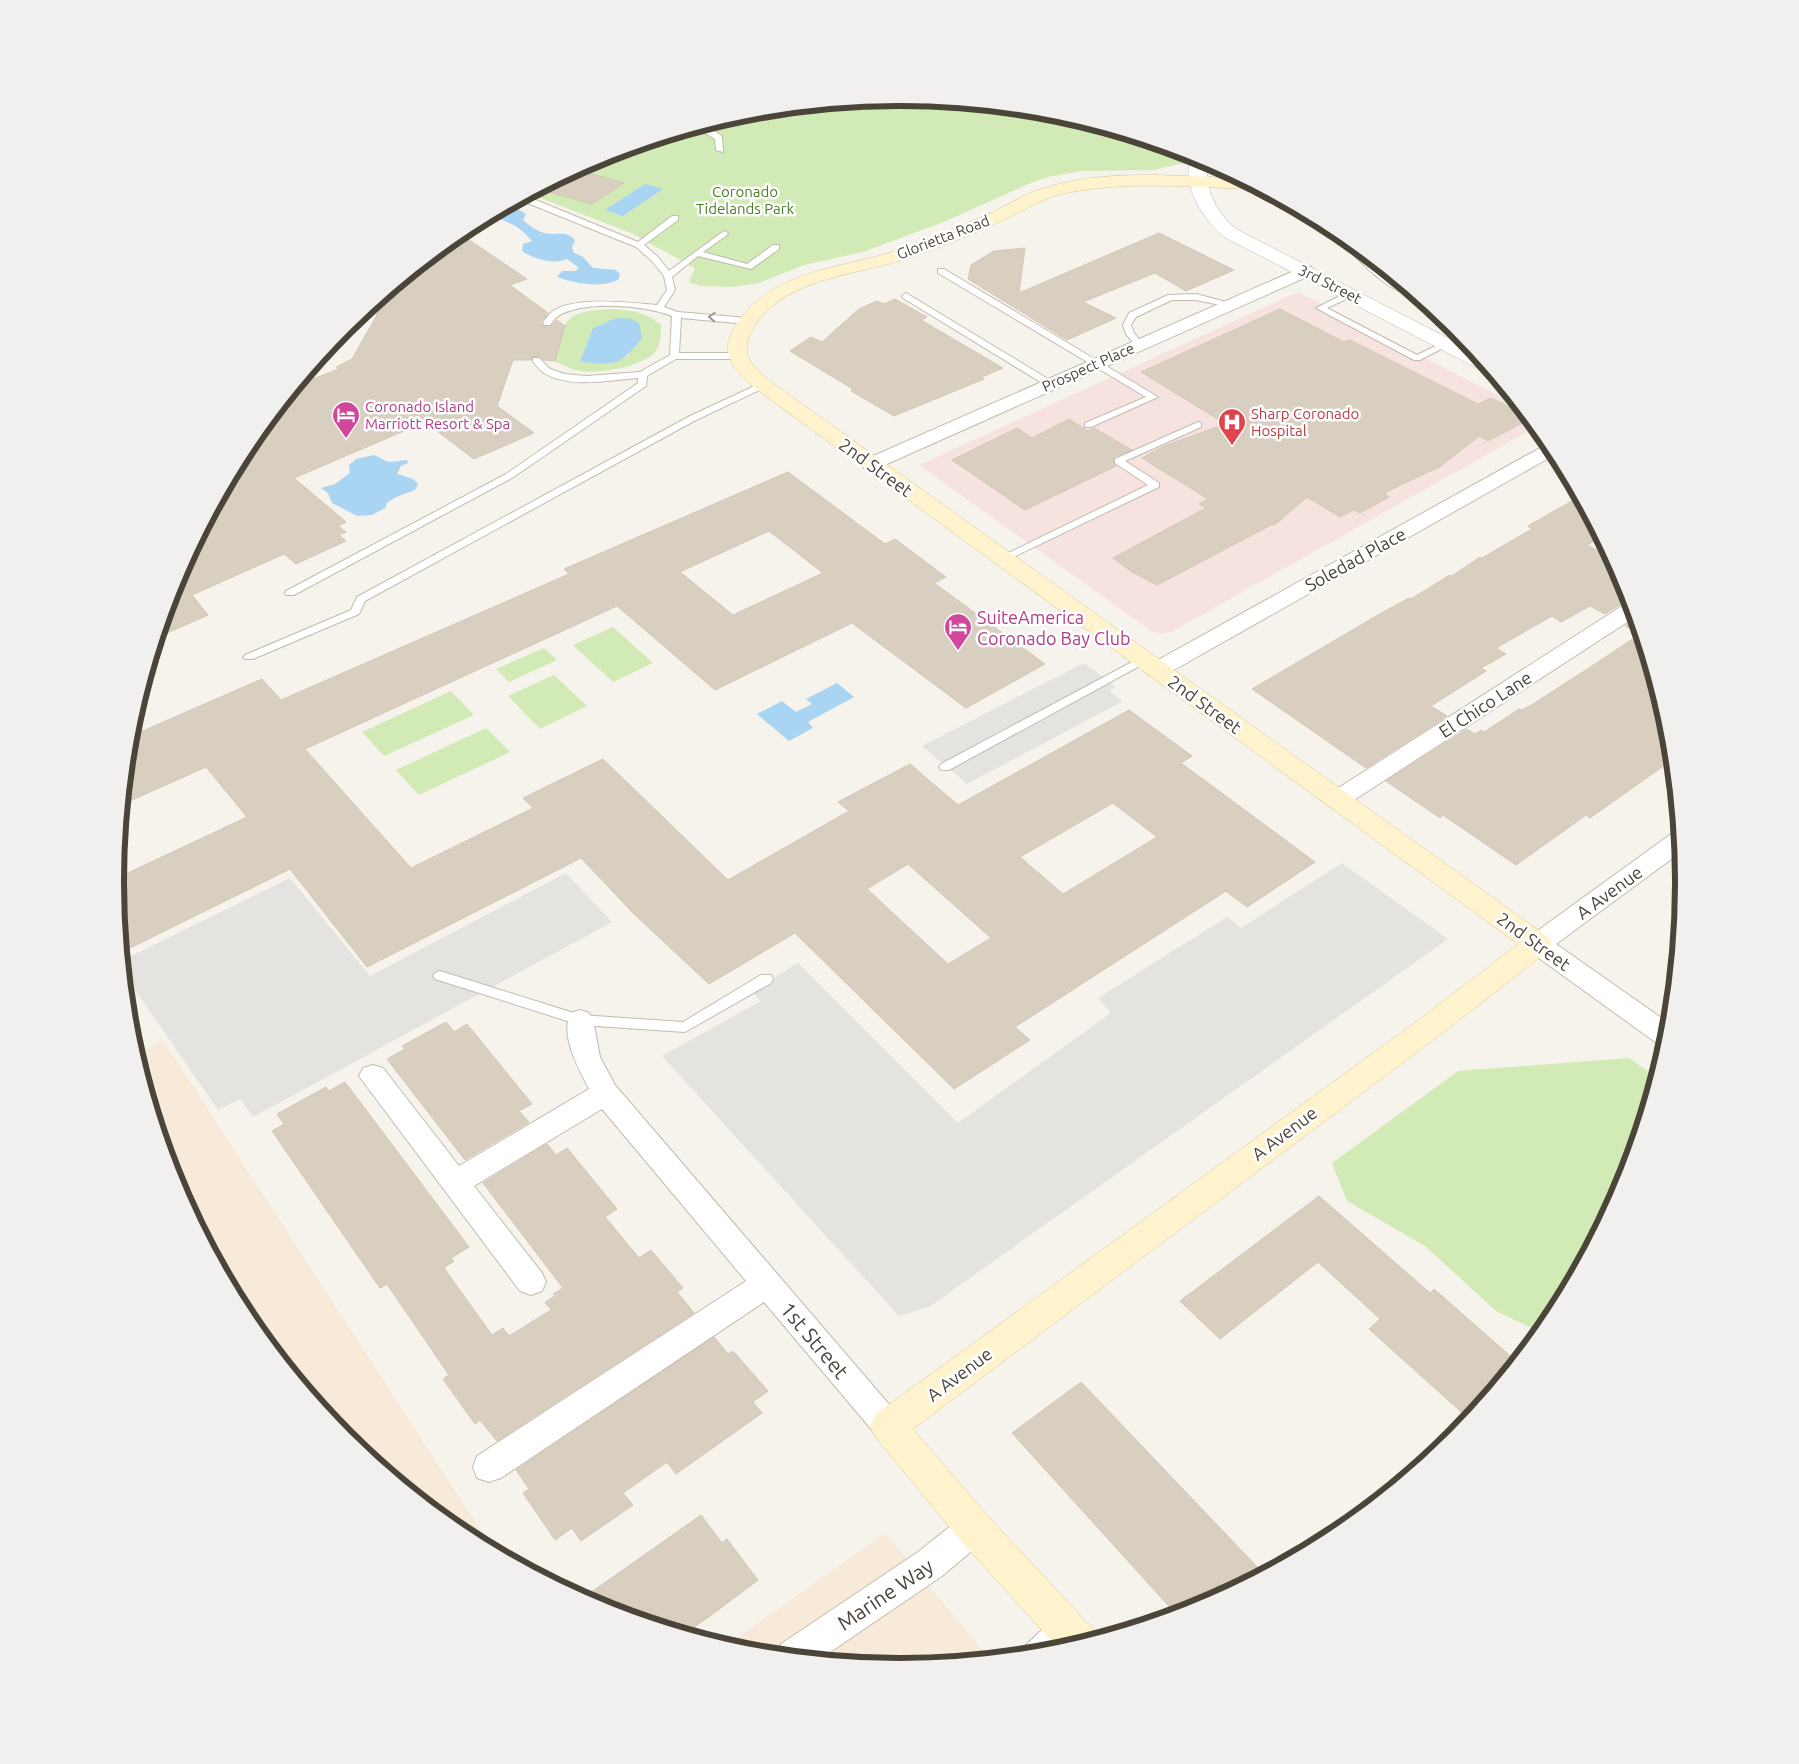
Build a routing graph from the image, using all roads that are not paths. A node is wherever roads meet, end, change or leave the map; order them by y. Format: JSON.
{"nodes":[{"id":1,"x":707,"y":131,"type":"edge"},
{"id":2,"x":720,"y":150,"type":"dead end"},
{"id":3,"x":1198,"y":166,"type":"edge"},
{"id":4,"x":1201,"y":183,"type":"junction"},
{"id":5,"x":1238,"y":184,"type":"edge"},
{"id":6,"x":529,"y":201,"type":"edge"},
{"id":7,"x":675,"y":218,"type":"dead end"},
{"id":8,"x":724,"y":233,"type":"dead end"},
{"id":9,"x":639,"y":245,"type":"junction"},
{"id":10,"x":776,"y":247,"type":"dead end"},
{"id":11,"x":697,"y":253,"type":"junction"},
{"id":12,"x":941,"y":271,"type":"dead end"},
{"id":13,"x":1305,"y":271,"type":"junction"},
{"id":14,"x":668,"y":276,"type":"junction"},
{"id":15,"x":1350,"y":294,"type":"junction"},
{"id":16,"x":906,"y":296,"type":"dead end"},
{"id":17,"x":1230,"y":304,"type":"junction"},
{"id":18,"x":659,"y":308,"type":"junction"},
{"id":19,"x":677,"y":315,"type":"junction"},
{"id":20,"x":747,"y":321,"type":"junction"},
{"id":21,"x":547,"y":323,"type":"dead end"},
{"id":22,"x":1139,"y":344,"type":"junction"},
{"id":23,"x":1458,"y":347,"type":"edge"},
{"id":24,"x":674,"y":356,"type":"junction"},
{"id":25,"x":536,"y":360,"type":"dead end"},
{"id":26,"x":740,"y":362,"type":"junction"},
{"id":27,"x":1098,"y":363,"type":"junction"},
{"id":28,"x":642,"y":375,"type":"junction"},
{"id":29,"x":1050,"y":384,"type":"junction"},
{"id":30,"x":763,"y":385,"type":"junction"},
{"id":31,"x":1088,"y":425,"type":"dead end"},
{"id":32,"x":1198,"y":425,"type":"dead end"},
{"id":33,"x":1546,"y":452,"type":"edge"},
{"id":34,"x":871,"y":464,"type":"junction"},
{"id":35,"x":1003,"y":558,"type":"junction"},
{"id":36,"x":290,"y":593,"type":"dead end"},
{"id":37,"x":1626,"y":613,"type":"edge"},
{"id":38,"x":249,"y":657,"type":"dead end"},
{"id":39,"x":1150,"y":665,"type":"junction"},
{"id":40,"x":945,"y":767,"type":"dead end"},
{"id":41,"x":1337,"y":800,"type":"junction"},
{"id":42,"x":1674,"y":844,"type":"edge"},
{"id":43,"x":1538,"y":944,"type":"junction"},
{"id":44,"x":440,"y":976,"type":"dead end"},
{"id":45,"x":766,"y":979,"type":"dead end"},
{"id":46,"x":580,"y":1020,"type":"junction"},
{"id":47,"x":1660,"y":1031,"type":"edge"},
{"id":48,"x":373,"y":1076,"type":"dead end"},
{"id":49,"x":605,"y":1093,"type":"junction"},
{"id":50,"x":456,"y":1183,"type":"junction"},
{"id":51,"x":531,"y":1282,"type":"dead end"},
{"id":52,"x":767,"y":1284,"type":"junction"},
{"id":53,"x":888,"y":1426,"type":"junction"},
{"id":54,"x":489,"y":1467,"type":"dead end"},
{"id":55,"x":974,"y":1528,"type":"junction"},
{"id":56,"x":1070,"y":1633,"type":"edge"},
{"id":57,"x":1050,"y":1643,"type":"edge"},
{"id":58,"x":800,"y":1651,"type":"edge"}],
"edges":[{"from":1,"to":2,"type":"lane"},
{"from":3,"to":4,"type":"street","name":"3rd Street"},
{"from":4,"to":5,"type":"main road","name":"Glorietta Road"},
{"from":4,"to":13,"type":"street","name":"3rd Street"},
{"from":4,"to":20,"type":"main road","name":"Glorietta Road"},
{"from":6,"to":9,"type":"lane"},
{"from":7,"to":9,"type":"lane"},
{"from":8,"to":11,"type":"lane"},
{"from":9,"to":14,"type":"lane"},
{"from":10,"to":11,"type":"lane"},
{"from":11,"to":14,"type":"lane"},
{"from":12,"to":27,"type":"lane"},
{"from":13,"to":15,"type":"street","name":"3rd Street"},
{"from":13,"to":17,"type":"street","name":"Prospect Place"},
{"from":14,"to":18,"type":"lane"},
{"from":15,"to":23,"type":"street","name":"3rd Street"},
{"from":15,"to":23,"type":"lane"},
{"from":16,"to":29,"type":"lane"},
{"from":17,"to":22,"type":"street","name":"Prospect Place"},
{"from":17,"to":22,"type":"lane"},
{"from":18,"to":19,"type":"lane"},
{"from":18,"to":21,"type":"lane"},
{"from":20,"to":19,"type":"lane","one_way":true},
{"from":19,"to":24,"type":"lane"},
{"from":20,"to":26,"type":"main road","name":"Glorietta Road"},
{"from":22,"to":27,"type":"street","name":"Prospect Place"},
{"from":24,"to":26,"type":"lane"},
{"from":24,"to":28,"type":"lane"},
{"from":25,"to":28,"type":"lane"},
{"from":26,"to":30,"type":"main road","name":"2nd Street"},
{"from":27,"to":29,"type":"street","name":"Prospect Place"},
{"from":27,"to":31,"type":"lane"},
{"from":28,"to":36,"type":"lane"},
{"from":29,"to":34,"type":"street","name":"Prospect Place"},
{"from":30,"to":34,"type":"main road","name":"2nd Street"},
{"from":30,"to":38,"type":"lane"},
{"from":32,"to":35,"type":"lane"},
{"from":33,"to":39,"type":"street","name":"Soledad Place"},
{"from":34,"to":35,"type":"main road","name":"2nd Street"},
{"from":35,"to":39,"type":"main road","name":"2nd Street"},
{"from":37,"to":41,"type":"street","name":"El Chico Lane"},
{"from":39,"to":40,"type":"lane"},
{"from":39,"to":41,"type":"main road","name":"2nd Street"},
{"from":41,"to":43,"type":"main road","name":"2nd Street"},
{"from":42,"to":43,"type":"street","name":"A Avenue"},
{"from":43,"to":47,"type":"street","name":"2nd Street"},
{"from":43,"to":53,"type":"main road","name":"A Avenue"},
{"from":44,"to":46,"type":"lane"},
{"from":45,"to":46,"type":"lane"},
{"from":46,"to":49,"type":"street","name":"1st Street"},
{"from":48,"to":50,"type":"street"},
{"from":49,"to":50,"type":"street"},
{"from":49,"to":52,"type":"street","name":"1st Street"},
{"from":50,"to":51,"type":"street"},
{"from":52,"to":53,"type":"street","name":"1st Street"},
{"from":52,"to":54,"type":"street"},
{"from":53,"to":55,"type":"main road","name":"1st Street"},
{"from":55,"to":56,"type":"main road","name":"1st Street"},
{"from":55,"to":58,"type":"street","name":"Marine Way"},
{"from":56,"to":57,"type":"lane"}]}
